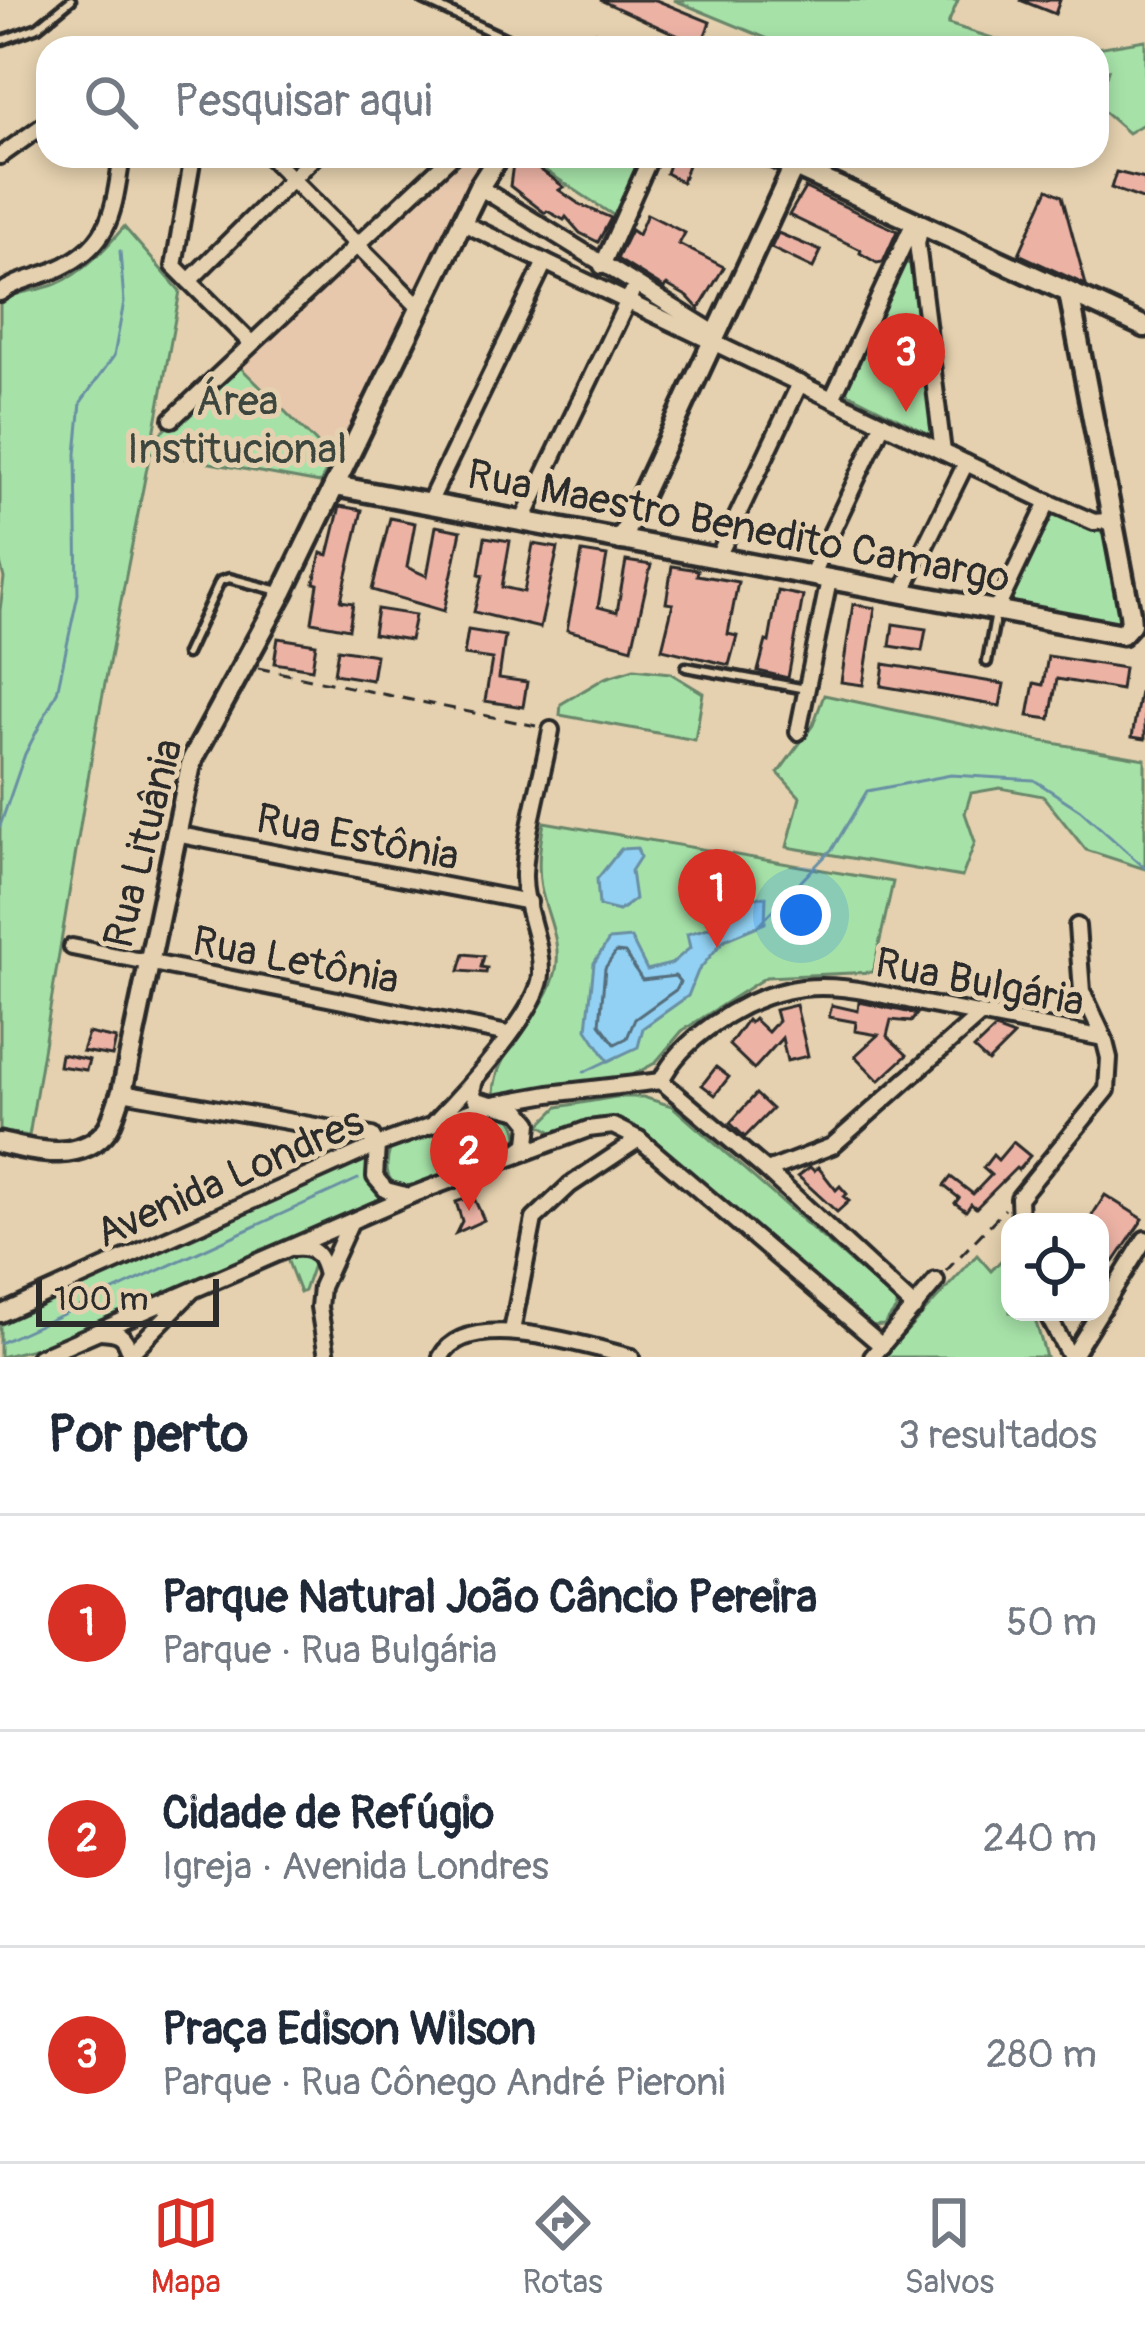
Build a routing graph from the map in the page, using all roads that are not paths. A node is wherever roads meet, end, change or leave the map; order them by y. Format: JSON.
{"nodes":[{"id":1,"x":71,"y":0,"type":"edge"},
{"id":2,"x":424,"y":0,"type":"edge"},
{"id":3,"x":500,"y":36,"type":"edge"},
{"id":4,"x":0,"y":41,"type":"edge"},
{"id":5,"x":36,"y":130,"type":"edge"},
{"id":6,"x":0,"y":156,"type":"edge"},
{"id":7,"x":120,"y":168,"type":"edge"},
{"id":8,"x":192,"y":168,"type":"edge"},
{"id":9,"x":280,"y":168,"type":"edge"},
{"id":10,"x":303,"y":168,"type":"edge"},
{"id":11,"x":440,"y":168,"type":"edge"},
{"id":12,"x":491,"y":168,"type":"edge"},
{"id":13,"x":646,"y":168,"type":"edge"},
{"id":14,"x":793,"y":168,"type":"edge"},
{"id":15,"x":798,"y":168,"type":"edge"},
{"id":16,"x":291,"y":180,"type":"junction"},
{"id":17,"x":479,"y":187,"type":"junction"},
{"id":18,"x":918,"y":222,"type":"junction"},
{"id":19,"x":463,"y":224,"type":"junction"},
{"id":20,"x":357,"y":248,"type":"junction"},
{"id":21,"x":545,"y":262,"type":"junction"},
{"id":22,"x":602,"y":266,"type":"junction"},
{"id":23,"x":189,"y":281,"type":"junction"},
{"id":24,"x":0,"y":293,"type":"edge"},
{"id":25,"x":632,"y":293,"type":"junction"},
{"id":26,"x":1069,"y":293,"type":"junction"},
{"id":27,"x":420,"y":308,"type":"junction"},
{"id":28,"x":1115,"y":313,"type":"junction"},
{"id":29,"x":1145,"y":327,"type":"edge"},
{"id":30,"x":1078,"y":336,"type":"junction"},
{"id":31,"x":250,"y":343,"type":"junction"},
{"id":32,"x":722,"y":343,"type":"junction"},
{"id":33,"x":800,"y":383,"type":"junction"},
{"id":34,"x":832,"y":399,"type":"junction"},
{"id":35,"x":172,"y":419,"type":"dead end"},
{"id":36,"x":883,"y":423,"type":"junction"},
{"id":37,"x":943,"y":452,"type":"junction"},
{"id":38,"x":966,"y":463,"type":"junction"},
{"id":39,"x":335,"y":486,"type":"junction"},
{"id":40,"x":1048,"y":502,"type":"junction"},
{"id":41,"x":429,"y":503,"type":"junction"},
{"id":42,"x":1111,"y":513,"type":"junction"},
{"id":43,"x":522,"y":522,"type":"junction"},
{"id":44,"x":621,"y":540,"type":"junction"},
{"id":45,"x":717,"y":559,"type":"junction"},
{"id":46,"x":820,"y":578,"type":"junction"},
{"id":47,"x":283,"y":592,"type":"junction"},
{"id":48,"x":902,"y":593,"type":"junction"},
{"id":49,"x":997,"y":611,"type":"junction"},
{"id":50,"x":186,"y":654,"type":"dead end"},
{"id":51,"x":987,"y":662,"type":"dead end"},
{"id":52,"x":686,"y":667,"type":"dead end"},
{"id":53,"x":806,"y":689,"type":"junction"},
{"id":54,"x":551,"y":730,"type":"road end"},
{"id":55,"x":798,"y":732,"type":"dead end"},
{"id":56,"x":175,"y":834,"type":"junction"},
{"id":57,"x":529,"y":902,"type":"junction"},
{"id":58,"x":1077,"y":926,"type":"dead end"},
{"id":59,"x":72,"y":947,"type":"dead end"},
{"id":60,"x":148,"y":963,"type":"junction"},
{"id":61,"x":980,"y":1015,"type":"junction"},
{"id":62,"x":508,"y":1034,"type":"junction"},
{"id":63,"x":1104,"y":1038,"type":"junction"},
{"id":64,"x":476,"y":1080,"type":"junction"},
{"id":65,"x":661,"y":1081,"type":"junction"},
{"id":66,"x":122,"y":1092,"type":"junction"},
{"id":67,"x":488,"y":1105,"type":"junction"},
{"id":68,"x":432,"y":1126,"type":"junction"},
{"id":69,"x":639,"y":1139,"type":"junction"},
{"id":70,"x":0,"y":1143,"type":"edge"},
{"id":71,"x":377,"y":1145,"type":"junction"},
{"id":72,"x":514,"y":1154,"type":"junction"},
{"id":73,"x":767,"y":1171,"type":"junction"},
{"id":74,"x":409,"y":1196,"type":"junction"},
{"id":75,"x":1018,"y":1213,"type":"edge"},
{"id":76,"x":350,"y":1223,"type":"junction"},
{"id":77,"x":1145,"y":1239,"type":"edge"},
{"id":78,"x":288,"y":1249,"type":"junction"},
{"id":79,"x":326,"y":1275,"type":"junction"},
{"id":80,"x":937,"y":1281,"type":"road end"},
{"id":81,"x":196,"y":1287,"type":"junction"},
{"id":82,"x":914,"y":1308,"type":"junction"},
{"id":83,"x":0,"y":1314,"type":"edge"},
{"id":84,"x":1051,"y":1321,"type":"edge"},
{"id":85,"x":100,"y":1331,"type":"junction"},
{"id":86,"x":512,"y":1331,"type":"junction"},
{"id":87,"x":877,"y":1351,"type":"edge"},
{"id":88,"x":611,"y":1354,"type":"edge"},
{"id":89,"x":129,"y":1355,"type":"edge"},
{"id":90,"x":39,"y":1357,"type":"edge"},
{"id":91,"x":327,"y":1357,"type":"edge"},
{"id":92,"x":441,"y":1357,"type":"edge"},
{"id":93,"x":631,"y":1357,"type":"edge"},
{"id":94,"x":1071,"y":1357,"type":"edge"}],
"edges":[{"from":1,"to":4,"type":"lane"},
{"from":2,"to":3,"type":"lane"},
{"from":5,"to":6,"type":"street"},
{"from":7,"to":24,"type":"street"},
{"from":8,"to":23,"type":"street"},
{"from":9,"to":16,"type":"street"},
{"from":10,"to":16,"type":"street"},
{"from":11,"to":20,"type":"street"},
{"from":12,"to":17,"type":"street","name":"Rua Lituânia"},
{"from":13,"to":22,"type":"street"},
{"from":14,"to":32,"type":"street"},
{"from":15,"to":18,"type":"street"},
{"from":16,"to":20,"type":"street"},
{"from":16,"to":23,"type":"street"},
{"from":17,"to":19,"type":"street","name":"Rua Lituânia"},
{"from":17,"to":22,"type":"street"},
{"from":18,"to":26,"type":"street"},
{"from":18,"to":34,"type":"street"},
{"from":18,"to":37,"type":"street"},
{"from":19,"to":21,"type":"street"},
{"from":19,"to":27,"type":"street","name":"Rua Lituânia"},
{"from":20,"to":27,"type":"street"},
{"from":20,"to":31,"type":"street"},
{"from":21,"to":25,"type":"street"},
{"from":21,"to":41,"type":"street"},
{"from":22,"to":25,"type":"street"},
{"from":23,"to":31,"type":"street"},
{"from":25,"to":32,"type":"street"},
{"from":25,"to":43,"type":"street"},
{"from":26,"to":28,"type":"street"},
{"from":26,"to":30,"type":"street"},
{"from":27,"to":39,"type":"street","name":"Rua Lituânia"},
{"from":28,"to":29,"type":"street"},
{"from":28,"to":30,"type":"street"},
{"from":30,"to":42,"type":"street"},
{"from":31,"to":35,"type":"street"},
{"from":32,"to":33,"type":"street"},
{"from":32,"to":44,"type":"street"},
{"from":33,"to":34,"type":"street"},
{"from":33,"to":45,"type":"street"},
{"from":34,"to":36,"type":"street"},
{"from":36,"to":37,"type":"street"},
{"from":36,"to":46,"type":"street"},
{"from":37,"to":38,"type":"street"},
{"from":38,"to":40,"type":"street"},
{"from":38,"to":48,"type":"street"},
{"from":39,"to":41,"type":"street","name":"Rua Maestro Benedito Camargo"},
{"from":39,"to":47,"type":"street","name":"Rua Lituânia"},
{"from":40,"to":42,"type":"street"},
{"from":40,"to":49,"type":"street"},
{"from":41,"to":43,"type":"street","name":"Rua Maestro Benedito Camargo"},
{"from":42,"to":49,"type":"street","name":"Rua Maestro Benedito Camargo"},
{"from":43,"to":44,"type":"street","name":"Rua Maestro Benedito Camargo"},
{"from":44,"to":45,"type":"street","name":"Rua Maestro Benedito Camargo"},
{"from":45,"to":46,"type":"street","name":"Rua Maestro Benedito Camargo"},
{"from":46,"to":48,"type":"street","name":"Rua Maestro Benedito Camargo"},
{"from":46,"to":53,"type":"street"},
{"from":47,"to":50,"type":"lane"},
{"from":47,"to":56,"type":"street","name":"Rua Lituânia"},
{"from":48,"to":49,"type":"street","name":"Rua Maestro Benedito Camargo"},
{"from":49,"to":51,"type":"lane"},
{"from":52,"to":53,"type":"lane"},
{"from":53,"to":55,"type":"street"},
{"from":54,"to":57,"type":"street"},
{"from":56,"to":57,"type":"street","name":"Rua Estônia"},
{"from":56,"to":60,"type":"street","name":"Rua Lituânia"},
{"from":57,"to":62,"type":"street"},
{"from":58,"to":63,"type":"street"},
{"from":59,"to":60,"type":"street","name":"Rua Letônia"},
{"from":60,"to":62,"type":"street","name":"Rua Letônia"},
{"from":60,"to":66,"type":"street","name":"Rua Lituânia"},
{"from":61,"to":63,"type":"street","name":"Rua Bulgária"},
{"from":61,"to":65,"type":"street","name":"Rua Bulgária"},
{"from":61,"to":73,"type":"street"},
{"from":62,"to":64,"type":"street"},
{"from":63,"to":75,"type":"street"},
{"from":64,"to":67,"type":"street"},
{"from":64,"to":68,"type":"street"},
{"from":65,"to":67,"type":"street","name":"Avenida Londres"},
{"from":65,"to":73,"type":"street"},
{"from":66,"to":70,"type":"street","name":"Rua Lituânia"},
{"from":66,"to":71,"type":"street"},
{"from":67,"to":68,"type":"street","name":"Avenida Londres"},
{"from":67,"to":72,"type":"street"},
{"from":68,"to":71,"type":"street","name":"Avenida Londres"},
{"from":69,"to":72,"type":"street","name":"Avenida Londres"},
{"from":69,"to":86,"type":"street"},
{"from":69,"to":87,"type":"street"},
{"from":71,"to":74,"type":"street"},
{"from":71,"to":83,"type":"street","name":"Avenida Londres"},
{"from":72,"to":74,"type":"street","name":"Avenida Londres"},
{"from":73,"to":82,"type":"street"},
{"from":74,"to":76,"type":"street","name":"Avenida Londres"},
{"from":76,"to":78,"type":"street","name":"Avenida Londres"},
{"from":76,"to":79,"type":"street"},
{"from":77,"to":94,"type":"street"},
{"from":78,"to":79,"type":"street"},
{"from":78,"to":81,"type":"street","name":"Avenida Londres"},
{"from":79,"to":91,"type":"street"},
{"from":80,"to":82,"type":"street"},
{"from":81,"to":85,"type":"street","name":"Avenida Londres"},
{"from":81,"to":89,"type":"street"},
{"from":82,"to":87,"type":"street"},
{"from":84,"to":94,"type":"street"},
{"from":85,"to":89,"type":"street"},
{"from":85,"to":90,"type":"street","name":"Avenida Londres"},
{"from":86,"to":88,"type":"street"},
{"from":86,"to":92,"type":"street"},
{"from":88,"to":93,"type":"street"}]}
